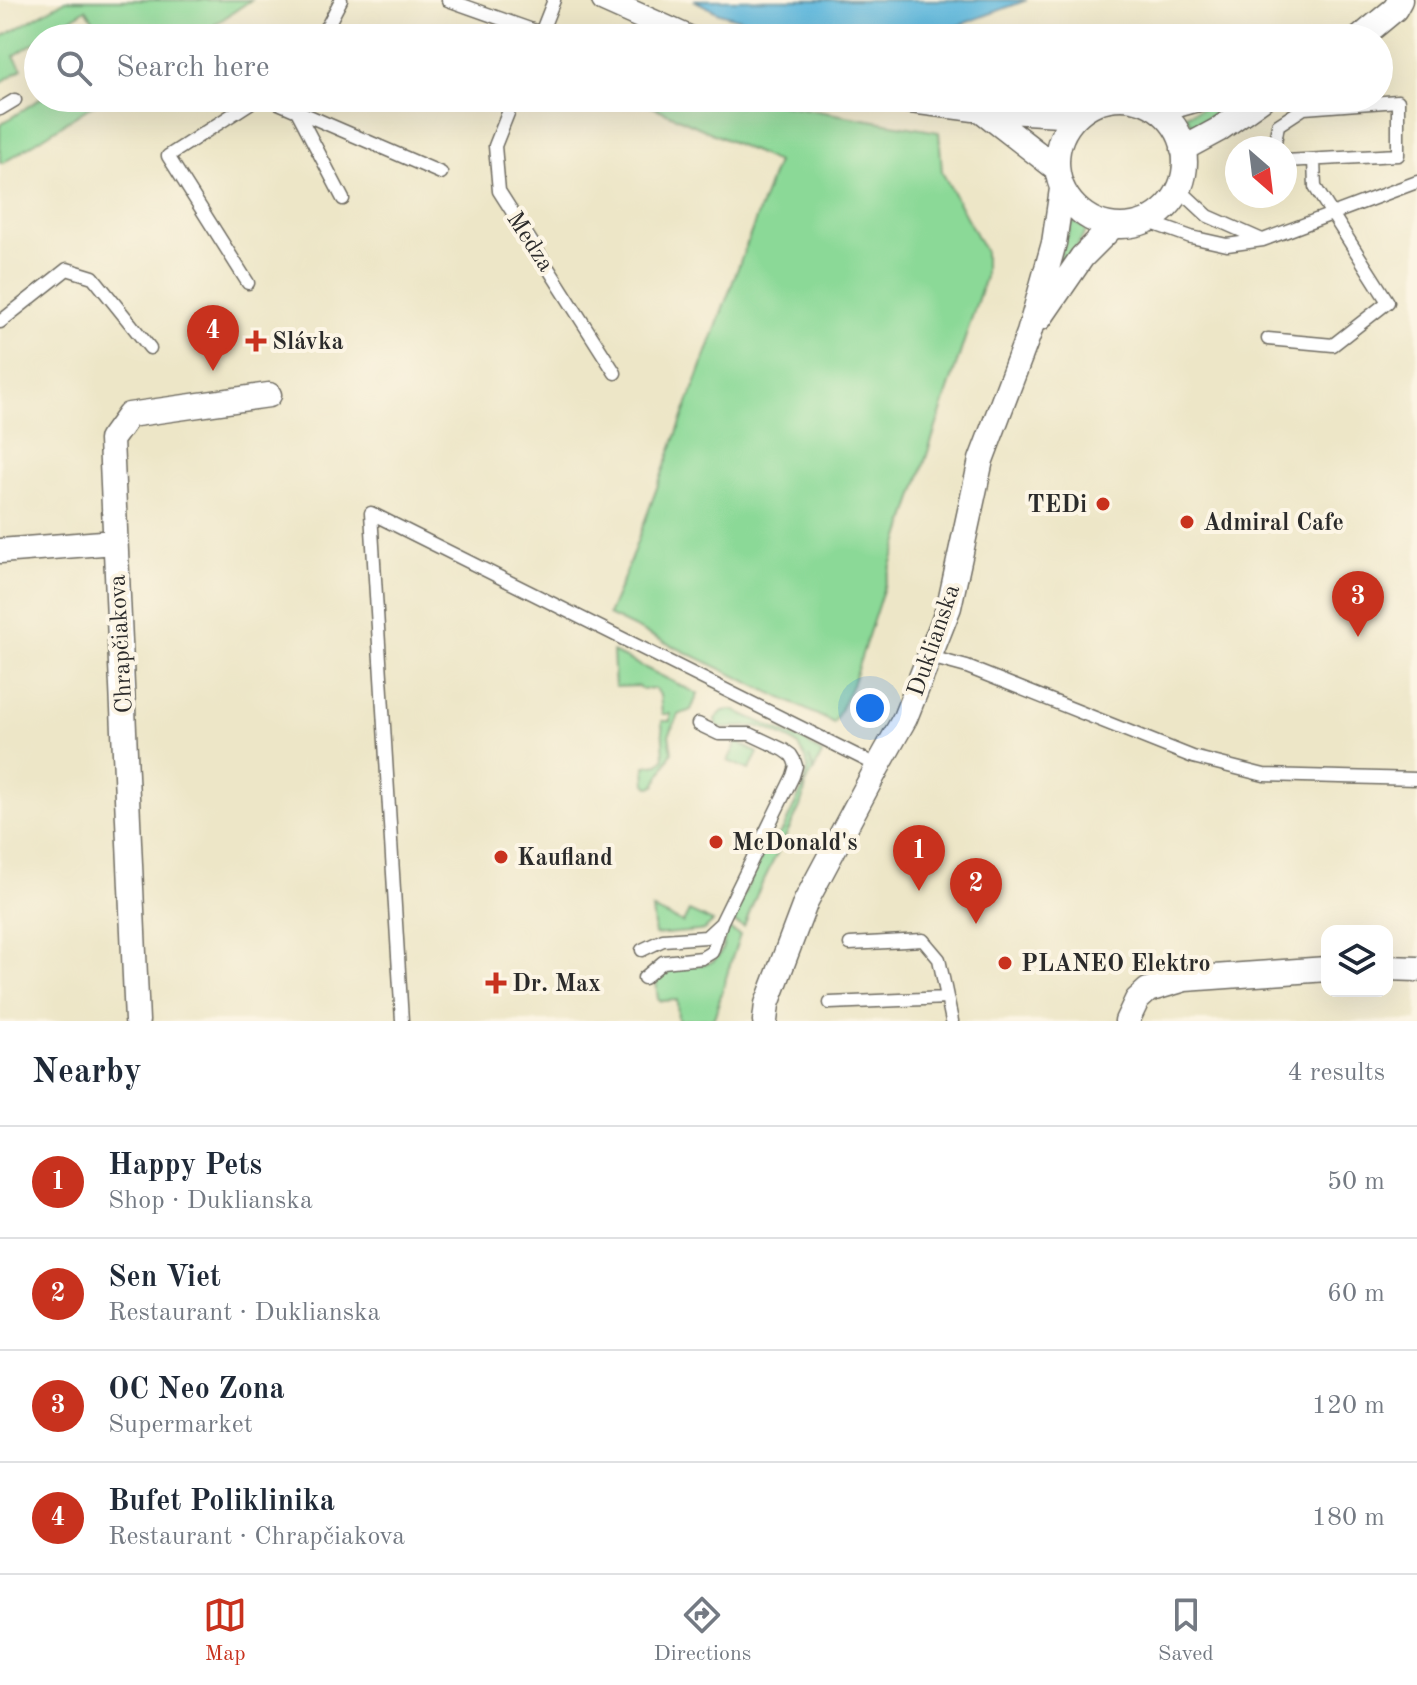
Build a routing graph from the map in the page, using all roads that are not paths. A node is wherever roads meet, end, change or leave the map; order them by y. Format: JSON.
{"nodes":[{"id":1,"x":341,"y":0,"type":"edge"},
{"id":2,"x":448,"y":0,"type":"edge"},
{"id":3,"x":554,"y":0,"type":"edge"},
{"id":4,"x":604,"y":0,"type":"edge"},
{"id":5,"x":1400,"y":0,"type":"edge"},
{"id":6,"x":328,"y":24,"type":"edge"},
{"id":7,"x":509,"y":24,"type":"edge"},
{"id":8,"x":545,"y":24,"type":"edge"},
{"id":9,"x":658,"y":24,"type":"edge"},
{"id":10,"x":1377,"y":24,"type":"edge"},
{"id":11,"x":15,"y":100,"type":"dead end"},
{"id":12,"x":1393,"y":101,"type":"edge"},
{"id":13,"x":0,"y":109,"type":"edge"},
{"id":14,"x":236,"y":112,"type":"edge"},
{"id":15,"x":298,"y":112,"type":"edge"},
{"id":16,"x":299,"y":112,"type":"edge"},
{"id":17,"x":508,"y":112,"type":"edge"},
{"id":18,"x":983,"y":112,"type":"edge"},
{"id":19,"x":1028,"y":112,"type":"edge"},
{"id":20,"x":1082,"y":112,"type":"edge"},
{"id":21,"x":1161,"y":112,"type":"edge"},
{"id":22,"x":1243,"y":112,"type":"edge"},
{"id":23,"x":1298,"y":112,"type":"edge"},
{"id":24,"x":1077,"y":115,"type":"junction"},
{"id":25,"x":1276,"y":136,"type":"edge"},
{"id":26,"x":1183,"y":149,"type":"junction"},
{"id":27,"x":1314,"y":160,"type":"junction"},
{"id":28,"x":1297,"y":161,"type":"edge"},
{"id":29,"x":441,"y":173,"type":"dead end"},
{"id":30,"x":1059,"y":178,"type":"junction"},
{"id":31,"x":1417,"y":182,"type":"edge"},
{"id":32,"x":1179,"y":189,"type":"junction"},
{"id":33,"x":343,"y":199,"type":"dead end"},
{"id":34,"x":1332,"y":215,"type":"junction"},
{"id":35,"x":1146,"y":221,"type":"junction"},
{"id":36,"x":1113,"y":226,"type":"junction"},
{"id":37,"x":1263,"y":240,"type":"junction"},
{"id":38,"x":248,"y":283,"type":"dead end"},
{"id":39,"x":0,"y":322,"type":"edge"},
{"id":40,"x":1029,"y":333,"type":"junction"},
{"id":41,"x":1268,"y":339,"type":"dead end"},
{"id":42,"x":150,"y":348,"type":"dead end"},
{"id":43,"x":615,"y":373,"type":"dead end"},
{"id":44,"x":269,"y":395,"type":"dead end"},
{"id":45,"x":115,"y":542,"type":"junction"},
{"id":46,"x":0,"y":551,"type":"edge"},
{"id":47,"x":930,"y":657,"type":"junction"},
{"id":48,"x":698,"y":724,"type":"dead end"},
{"id":49,"x":878,"y":766,"type":"junction"},
{"id":50,"x":1417,"y":779,"type":"edge"},
{"id":51,"x":722,"y":921,"type":"junction"},
{"id":52,"x":850,"y":944,"type":"dead end"},
{"id":53,"x":642,"y":950,"type":"dead end"},
{"id":54,"x":1393,"y":968,"type":"edge"},
{"id":55,"x":1321,"y":969,"type":"edge"},
{"id":56,"x":1417,"y":969,"type":"edge"},
{"id":57,"x":644,"y":978,"type":"dead end"},
{"id":58,"x":947,"y":998,"type":"junction"},
{"id":59,"x":830,"y":1003,"type":"dead end"},
{"id":60,"x":137,"y":1021,"type":"edge"},
{"id":61,"x":402,"y":1021,"type":"edge"},
{"id":62,"x":765,"y":1021,"type":"edge"},
{"id":63,"x":952,"y":1021,"type":"edge"},
{"id":64,"x":1127,"y":1021,"type":"edge"}],
"edges":[{"from":1,"to":6,"type":"lane"},
{"from":2,"to":7,"type":"lane"},
{"from":3,"to":8,"type":"lane"},
{"from":4,"to":9,"type":"street"},
{"from":5,"to":10,"type":"street"},
{"from":11,"to":13,"type":"lane"},
{"from":12,"to":27,"type":"lane"},
{"from":14,"to":38,"type":"lane"},
{"from":15,"to":33,"type":"lane"},
{"from":16,"to":29,"type":"lane"},
{"from":17,"to":43,"type":"lane","name":"Medza"},
{"from":18,"to":30,"type":"street"},
{"from":19,"to":24,"type":"street"},
{"from":20,"to":24,"type":"street"},
{"from":21,"to":26,"type":"street"},
{"from":22,"to":26,"type":"street"},
{"from":23,"to":25,"type":"lane"},
{"from":24,"to":30,"type":"street"},
{"from":26,"to":32,"type":"street"},
{"from":27,"to":28,"type":"lane"},
{"from":27,"to":34,"type":"lane"},
{"from":30,"to":36,"type":"street"},
{"from":30,"to":40,"type":"street"},
{"from":31,"to":34,"type":"lane"},
{"from":32,"to":35,"type":"street"},
{"from":32,"to":37,"type":"lane"},
{"from":34,"to":37,"type":"lane"},
{"from":34,"to":41,"type":"lane"},
{"from":35,"to":36,"type":"street"},
{"from":35,"to":37,"type":"lane"},
{"from":36,"to":40,"type":"street"},
{"from":39,"to":42,"type":"lane"},
{"from":40,"to":47,"type":"street","name":"Duklianska"},
{"from":44,"to":45,"type":"street","name":"Chrapčiakova"},
{"from":45,"to":46,"type":"street"},
{"from":45,"to":60,"type":"street","name":"Chrapčiakova"},
{"from":47,"to":49,"type":"street","name":"Duklianska"},
{"from":47,"to":50,"type":"lane"},
{"from":48,"to":51,"type":"lane"},
{"from":49,"to":61,"type":"lane"},
{"from":49,"to":62,"type":"street","name":"Duklianska"},
{"from":51,"to":53,"type":"lane"},
{"from":51,"to":57,"type":"lane"},
{"from":52,"to":58,"type":"lane"},
{"from":54,"to":56,"type":"street"},
{"from":55,"to":64,"type":"street"},
{"from":58,"to":59,"type":"lane"},
{"from":58,"to":63,"type":"lane"}]}
